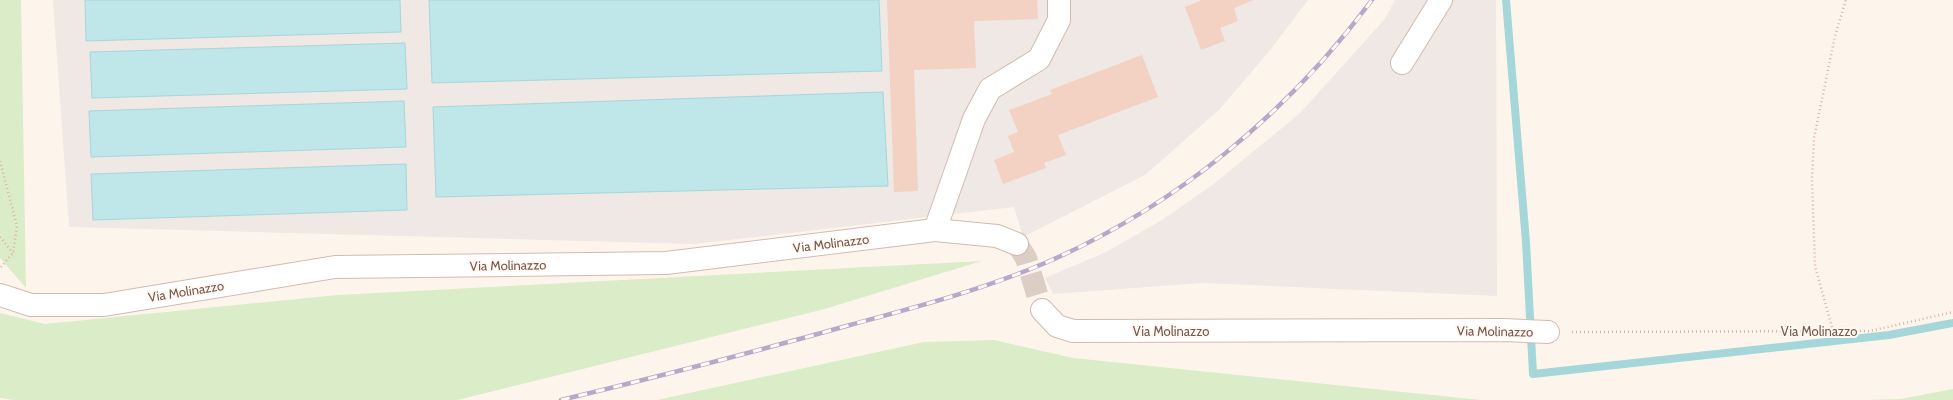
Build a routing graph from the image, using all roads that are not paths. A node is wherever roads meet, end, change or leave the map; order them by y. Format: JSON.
{"nodes":[{"id":1,"x":1059,"y":0,"type":"edge"},
{"id":2,"x":1441,"y":0,"type":"edge"},
{"id":3,"x":1402,"y":63,"type":"dead end"},
{"id":4,"x":935,"y":230,"type":"junction"},
{"id":5,"x":1017,"y":244,"type":"tunnel mouth"},
{"id":6,"x":0,"y":295,"type":"edge"},
{"id":7,"x":1042,"y":310,"type":"tunnel mouth"},
{"id":8,"x":1548,"y":332,"type":"road end"}],
"edges":[{"from":1,"to":4,"type":"street"},
{"from":2,"to":3,"type":"street"},
{"from":4,"to":5,"type":"street","name":"Via Molinazzo"},
{"from":4,"to":6,"type":"street","name":"Via Molinazzo"},
{"from":7,"to":8,"type":"street","name":"Via Molinazzo"}]}
